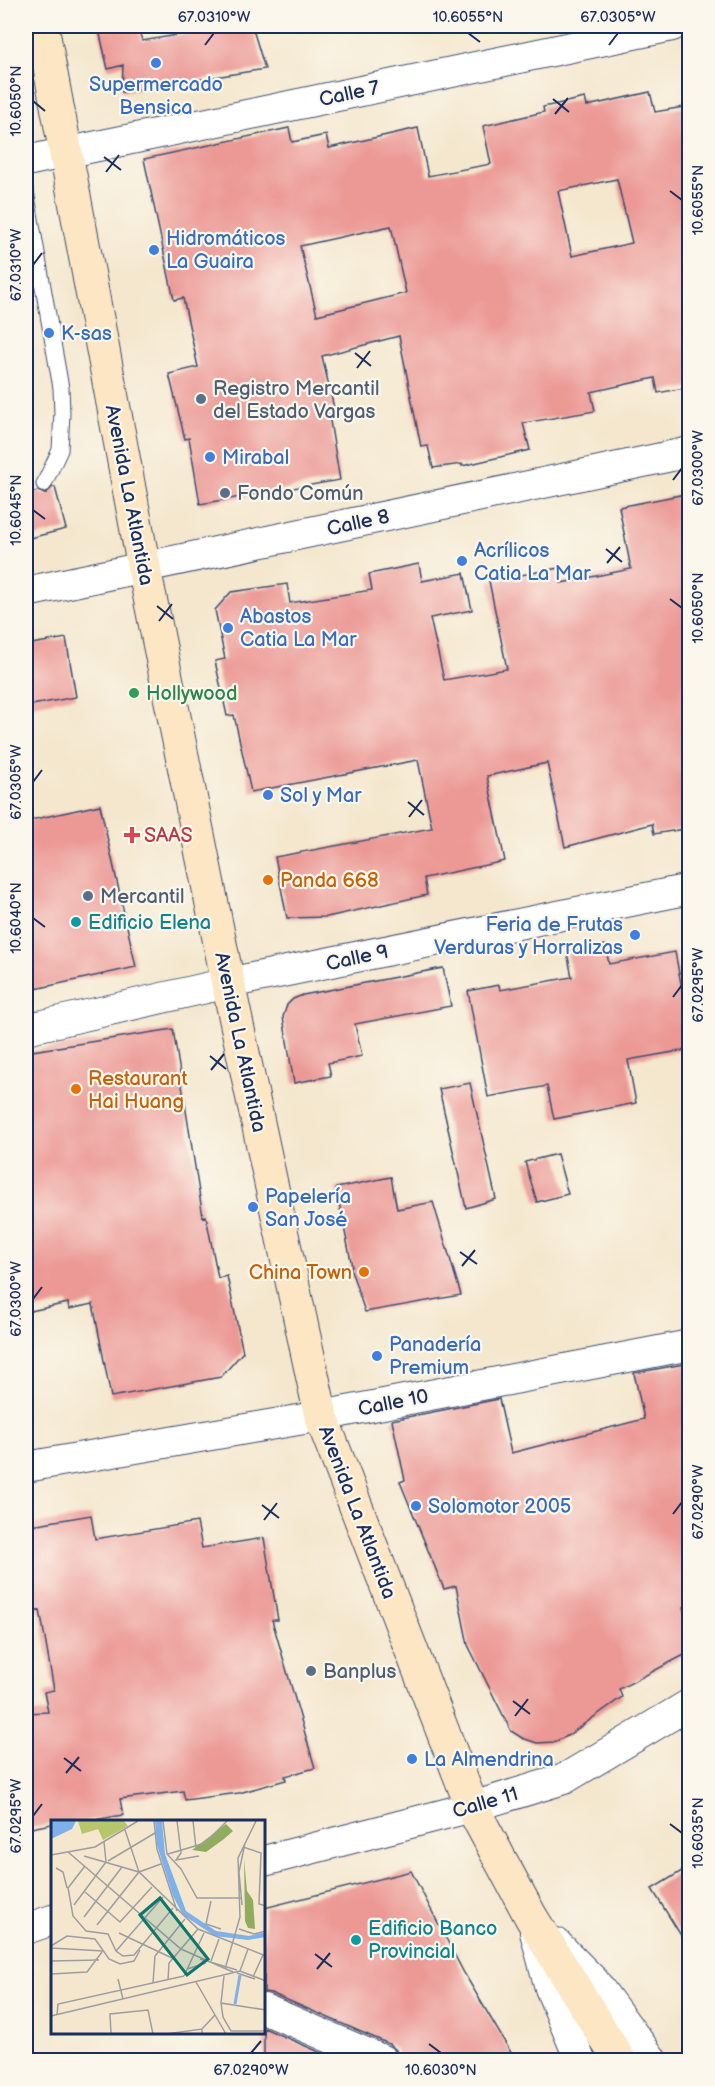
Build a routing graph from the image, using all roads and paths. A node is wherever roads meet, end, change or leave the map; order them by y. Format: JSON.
{"nodes":[{"id":1,"x":42,"y":26,"type":"edge"},
{"id":2,"x":672,"y":26,"type":"edge"},
{"id":3,"x":66,"y":153,"type":"junction"},
{"id":4,"x":26,"y":160,"type":"edge"},
{"id":5,"x":26,"y":191,"type":"edge"},
{"id":6,"x":690,"y":452,"type":"edge"},
{"id":7,"x":44,"y":484,"type":"dead end"},
{"id":8,"x":144,"y":568,"type":"junction"},
{"id":9,"x":26,"y":592,"type":"edge"},
{"id":10,"x":690,"y":889,"type":"edge"},
{"id":11,"x":228,"y":983,"type":"junction"},
{"id":12,"x":26,"y":1029,"type":"edge"},
{"id":13,"x":690,"y":1345,"type":"edge"},
{"id":14,"x":321,"y":1416,"type":"junction"},
{"id":15,"x":26,"y":1467,"type":"edge"},
{"id":16,"x":690,"y":1704,"type":"edge"},
{"id":17,"x":472,"y":1807,"type":"junction"},
{"id":18,"x":266,"y":1860,"type":"edge"},
{"id":19,"x":531,"y":1917,"type":"junction"},
{"id":20,"x":51,"y":1920,"type":"edge"},
{"id":21,"x":26,"y":1929,"type":"edge"},
{"id":22,"x":266,"y":2010,"type":"edge"},
{"id":23,"x":382,"y":2061,"type":"edge"},
{"id":24,"x":580,"y":2061,"type":"edge"},
{"id":25,"x":619,"y":2061,"type":"edge"},
{"id":26,"x":652,"y":2061,"type":"edge"}],
"edges":[{"from":1,"to":3,"type":"street","name":"Avenida La Atlantida"},
{"from":2,"to":3,"type":"street","name":"Calle 7"},
{"from":3,"to":4,"type":"street","name":"Calle 7"},
{"from":3,"to":8,"type":"street","name":"Avenida La Atlantida"},
{"from":5,"to":7,"type":"lane"},
{"from":6,"to":8,"type":"street","name":"Calle 8"},
{"from":8,"to":9,"type":"street","name":"Calle 8"},
{"from":8,"to":11,"type":"street","name":"Avenida La Atlantida"},
{"from":10,"to":11,"type":"street","name":"Calle 9"},
{"from":11,"to":12,"type":"street","name":"Calle 9"},
{"from":11,"to":14,"type":"street","name":"Avenida La Atlantida"},
{"from":13,"to":14,"type":"street","name":"Calle 10"},
{"from":14,"to":15,"type":"street","name":"Calle 10"},
{"from":14,"to":17,"type":"street","name":"Avenida La Atlantida"},
{"from":16,"to":17,"type":"street","name":"Calle 11"},
{"from":17,"to":18,"type":"street","name":"Calle 11"},
{"from":17,"to":19,"type":"street","name":"Avenida La Atlantida"},
{"from":19,"to":24,"type":"street"},
{"from":19,"to":25,"type":"street","name":"Avenida La Atlantida"},
{"from":19,"to":26,"type":"street"},
{"from":20,"to":21,"type":"street"},
{"from":22,"to":23,"type":"street"}]}
